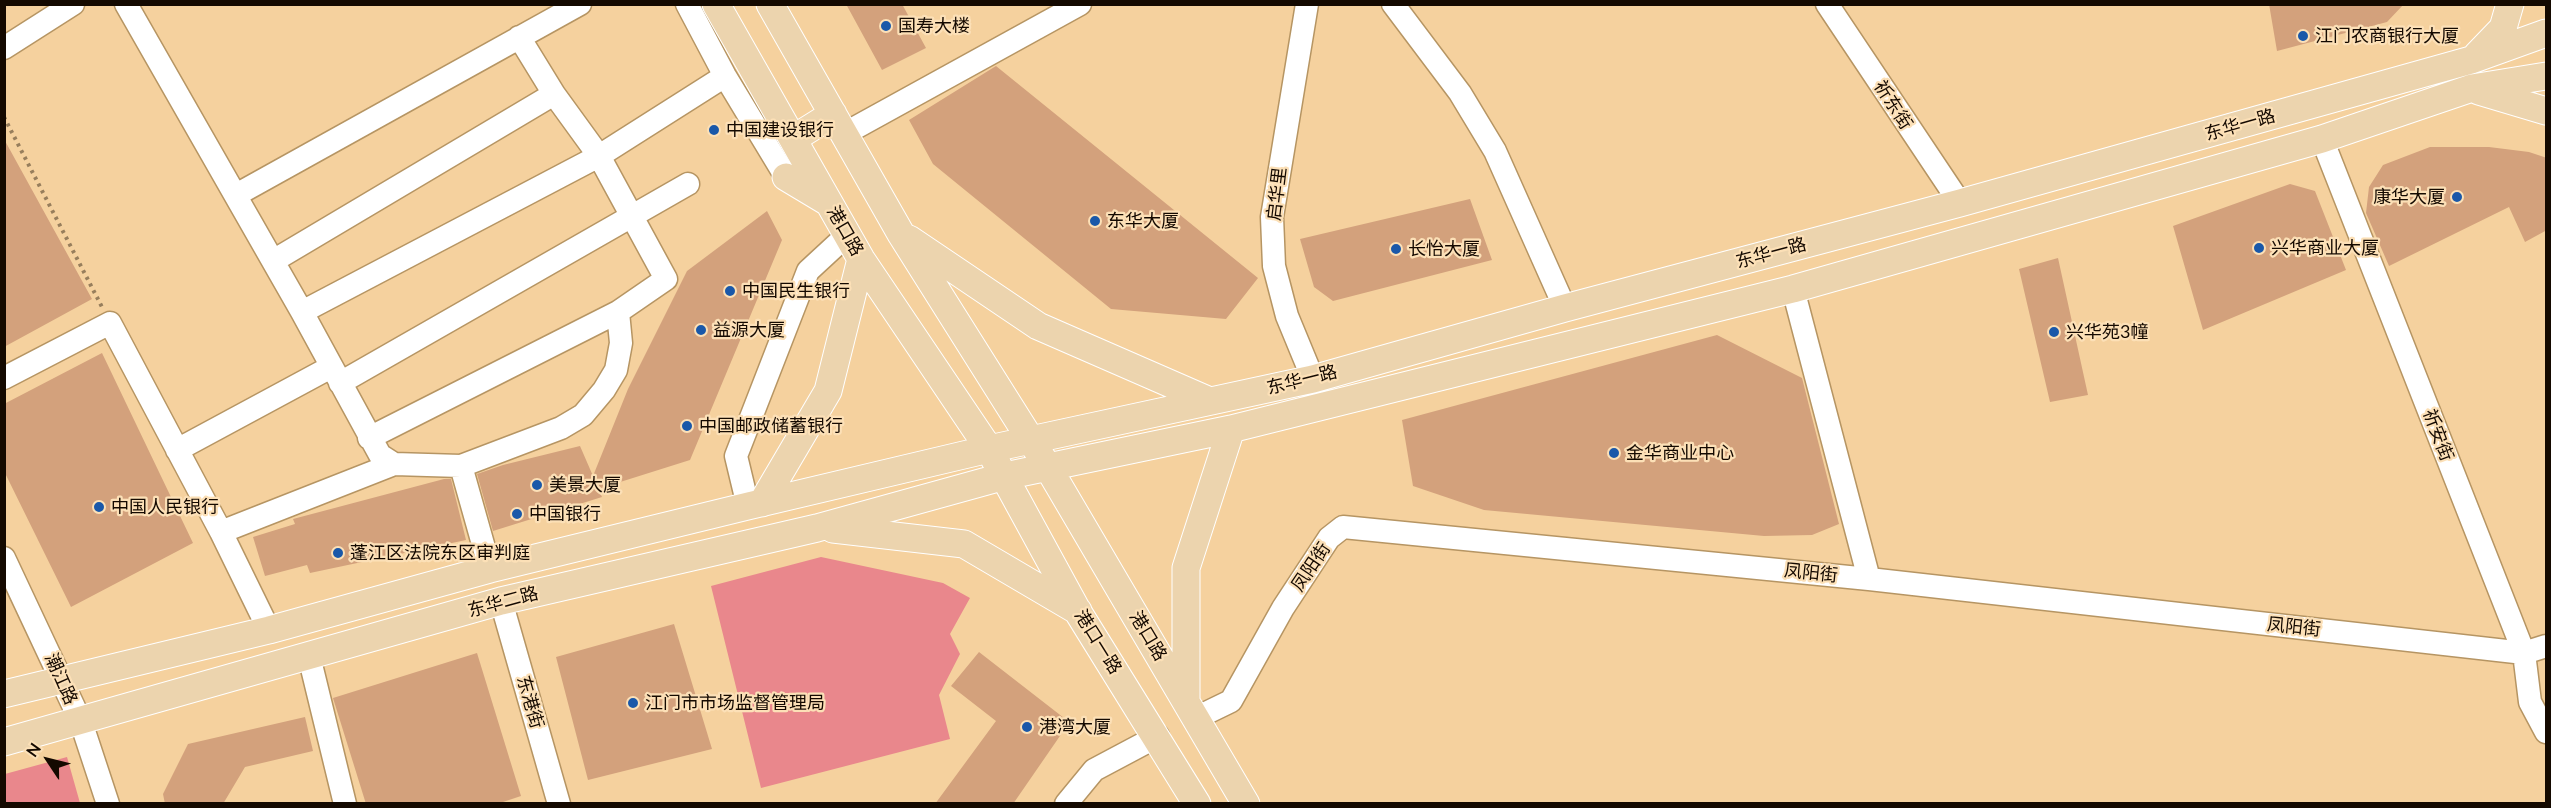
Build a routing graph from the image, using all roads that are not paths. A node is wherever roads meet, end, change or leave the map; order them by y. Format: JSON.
{"nodes":[{"id":1,"x":73,"y":4,"type":"edge"},
{"id":2,"x":126,"y":4,"type":"edge"},
{"id":3,"x":580,"y":4,"type":"edge"},
{"id":4,"x":687,"y":4,"type":"edge"},
{"id":5,"x":716,"y":4,"type":"edge"},
{"id":6,"x":770,"y":4,"type":"edge"},
{"id":7,"x":1080,"y":4,"type":"edge"},
{"id":8,"x":1307,"y":4,"type":"edge"},
{"id":9,"x":1393,"y":4,"type":"edge"},
{"id":10,"x":1827,"y":4,"type":"edge"},
{"id":11,"x":2510,"y":4,"type":"edge"},
{"id":12,"x":2547,"y":33,"type":"edge"},
{"id":13,"x":519,"y":37,"type":"junction"},
{"id":14,"x":6,"y":42,"type":"edge"},
{"id":15,"x":2471,"y":60,"type":"junction"},
{"id":16,"x":724,"y":76,"type":"junction"},
{"id":17,"x":2547,"y":76,"type":"edge"},
{"id":18,"x":2472,"y":88,"type":"junction"},
{"id":19,"x":554,"y":94,"type":"junction"},
{"id":20,"x":2547,"y":111,"type":"edge"},
{"id":21,"x":838,"y":124,"type":"junction"},
{"id":22,"x":793,"y":139,"type":"junction"},
{"id":23,"x":2322,"y":139,"type":"junction"},
{"id":24,"x":599,"y":156,"type":"junction"},
{"id":25,"x":786,"y":177,"type":"joint"},
{"id":26,"x":688,"y":184,"type":"dead end"},
{"id":27,"x":236,"y":195,"type":"junction"},
{"id":28,"x":829,"y":203,"type":"junction"},
{"id":29,"x":1960,"y":203,"type":"junction"},
{"id":30,"x":633,"y":215,"type":"junction"},
{"id":31,"x":901,"y":234,"type":"junction"},
{"id":32,"x":848,"y":235,"type":"junction"},
{"id":33,"x":861,"y":259,"type":"junction"},
{"id":34,"x":273,"y":261,"type":"junction"},
{"id":35,"x":1793,"y":289,"type":"junction"},
{"id":36,"x":1565,"y":308,"type":"junction"},
{"id":37,"x":302,"y":312,"type":"junction"},
{"id":38,"x":618,"y":312,"type":"junction"},
{"id":39,"x":335,"y":375,"type":"junction"},
{"id":40,"x":4,"y":378,"type":"edge"},
{"id":41,"x":1313,"y":379,"type":"junction"},
{"id":42,"x":1210,"y":401,"type":"junction"},
{"id":43,"x":1231,"y":429,"type":"junction"},
{"id":44,"x":369,"y":438,"type":"junction"},
{"id":45,"x":1031,"y":440,"type":"junction"},
{"id":46,"x":989,"y":449,"type":"junction"},
{"id":47,"x":177,"y":450,"type":"junction"},
{"id":48,"x":394,"y":464,"type":"junction"},
{"id":49,"x":461,"y":466,"type":"junction"},
{"id":50,"x":1049,"y":469,"type":"junction"},
{"id":51,"x":1005,"y":476,"type":"junction"},
{"id":52,"x":755,"y":505,"type":"junction"},
{"id":53,"x":817,"y":528,"type":"junction"},
{"id":54,"x":221,"y":532,"type":"junction"},
{"id":55,"x":4,"y":558,"type":"edge"},
{"id":56,"x":490,"y":569,"type":"junction"},
{"id":57,"x":1869,"y":579,"type":"junction"},
{"id":58,"x":501,"y":601,"type":"junction"},
{"id":59,"x":1078,"y":612,"type":"junction"},
{"id":60,"x":269,"y":630,"type":"junction"},
{"id":61,"x":2547,"y":646,"type":"edge"},
{"id":62,"x":2524,"y":653,"type":"junction"},
{"id":63,"x":309,"y":656,"type":"junction"},
{"id":64,"x":62,"y":679,"type":"junction"},
{"id":65,"x":4,"y":694,"type":"edge"},
{"id":66,"x":1191,"y":709,"type":"junction"},
{"id":67,"x":81,"y":722,"type":"junction"},
{"id":68,"x":2547,"y":732,"type":"edge"},
{"id":69,"x":1158,"y":736,"type":"junction"},
{"id":70,"x":4,"y":742,"type":"edge"},
{"id":71,"x":108,"y":804,"type":"edge"},
{"id":72,"x":345,"y":804,"type":"edge"},
{"id":73,"x":559,"y":804,"type":"edge"},
{"id":74,"x":1065,"y":804,"type":"edge"},
{"id":75,"x":1197,"y":804,"type":"edge"},
{"id":76,"x":1246,"y":804,"type":"edge"}],
"edges":[{"from":1,"to":14,"type":"street"},
{"from":2,"to":27,"type":"street"},
{"from":3,"to":13,"type":"street"},
{"from":4,"to":16,"type":"street"},
{"from":5,"to":22,"type":"main road","name":"港口路"},
{"from":6,"to":21,"type":"main road"},
{"from":7,"to":21,"type":"street"},
{"from":8,"to":41,"type":"street","name":"启华里"},
{"from":9,"to":36,"type":"street"},
{"from":10,"to":29,"type":"street","name":"祈东街"},
{"from":11,"to":15,"type":"main road"},
{"from":12,"to":15,"type":"main road","name":"东华一路"},
{"from":13,"to":19,"type":"street"},
{"from":13,"to":27,"type":"street"},
{"from":15,"to":29,"type":"main road","name":"东华一路"},
{"from":16,"to":24,"type":"street"},
{"from":16,"to":25,"type":"street"},
{"from":17,"to":18,"type":"main road","name":"东华一路"},
{"from":18,"to":20,"type":"main road"},
{"from":18,"to":23,"type":"main road","name":"东华一路"},
{"from":19,"to":24,"type":"street"},
{"from":19,"to":34,"type":"street"},
{"from":21,"to":22,"type":"main road"},
{"from":21,"to":31,"type":"main road"},
{"from":22,"to":28,"type":"main road","name":"港口路"},
{"from":23,"to":35,"type":"main road","name":"东华一路"},
{"from":23,"to":62,"type":"street","name":"祈安街"},
{"from":24,"to":30,"type":"street"},
{"from":24,"to":37,"type":"street"},
{"from":25,"to":28,"type":"main road"},
{"from":26,"to":30,"type":"street"},
{"from":27,"to":34,"type":"street"},
{"from":28,"to":32,"type":"main road","name":"港口路"},
{"from":29,"to":36,"type":"main road","name":"东华一路"},
{"from":30,"to":38,"type":"street"},
{"from":30,"to":39,"type":"street"},
{"from":31,"to":42,"type":"main road"},
{"from":31,"to":45,"type":"main road"},
{"from":32,"to":33,"type":"main road","name":"港口路"},
{"from":32,"to":52,"type":"street"},
{"from":33,"to":46,"type":"main road","name":"港口路"},
{"from":33,"to":52,"type":"main road"},
{"from":34,"to":37,"type":"street"},
{"from":35,"to":43,"type":"main road","name":"东华一路"},
{"from":35,"to":57,"type":"street"},
{"from":36,"to":41,"type":"main road","name":"东华一路"},
{"from":37,"to":39,"type":"street"},
{"from":38,"to":44,"type":"street"},
{"from":38,"to":49,"type":"street"},
{"from":39,"to":44,"type":"street"},
{"from":39,"to":47,"type":"street"},
{"from":40,"to":47,"type":"street"},
{"from":41,"to":42,"type":"main road","name":"东华一路"},
{"from":42,"to":45,"type":"main road","name":"东华一路"},
{"from":43,"to":50,"type":"main road","name":"东华一路"},
{"from":43,"to":66,"type":"main road"},
{"from":44,"to":48,"type":"street"},
{"from":45,"to":46,"type":"main road","name":"东华一路"},
{"from":45,"to":50,"type":"main road","name":"港口路"},
{"from":46,"to":51,"type":"main road","name":"港口路"},
{"from":46,"to":52,"type":"main road","name":"东华二路"},
{"from":47,"to":54,"type":"street"},
{"from":48,"to":49,"type":"street"},
{"from":48,"to":54,"type":"street"},
{"from":49,"to":56,"type":"street"},
{"from":50,"to":51,"type":"main road","name":"东华一路"},
{"from":50,"to":66,"type":"main road","name":"港口路"},
{"from":51,"to":53,"type":"main road","name":"东华二路"},
{"from":51,"to":59,"type":"main road","name":"港口一路"},
{"from":52,"to":56,"type":"main road","name":"东华二路"},
{"from":53,"to":58,"type":"main road","name":"东华二路"},
{"from":53,"to":59,"type":"main road"},
{"from":54,"to":60,"type":"street"},
{"from":55,"to":64,"type":"street","name":"潮江路"},
{"from":56,"to":60,"type":"main road","name":"东华二路"},
{"from":57,"to":62,"type":"street","name":"凤阳街"},
{"from":57,"to":66,"type":"street","name":"凤阳街"},
{"from":58,"to":63,"type":"main road","name":"东华二路"},
{"from":58,"to":73,"type":"street","name":"东港街"},
{"from":59,"to":69,"type":"main road","name":"港口一路"},
{"from":60,"to":64,"type":"main road","name":"东华二路"},
{"from":61,"to":62,"type":"street"},
{"from":62,"to":68,"type":"street","name":"祈安街"},
{"from":63,"to":67,"type":"main road","name":"东华二路"},
{"from":63,"to":72,"type":"street"},
{"from":64,"to":65,"type":"main road","name":"东华二路"},
{"from":64,"to":67,"type":"street","name":"潮江路"},
{"from":66,"to":76,"type":"main road","name":"港口路"},
{"from":67,"to":70,"type":"main road","name":"东华二路"},
{"from":67,"to":71,"type":"street","name":"潮江路"},
{"from":69,"to":74,"type":"street"},
{"from":69,"to":75,"type":"main road","name":"港口一路"}]}
